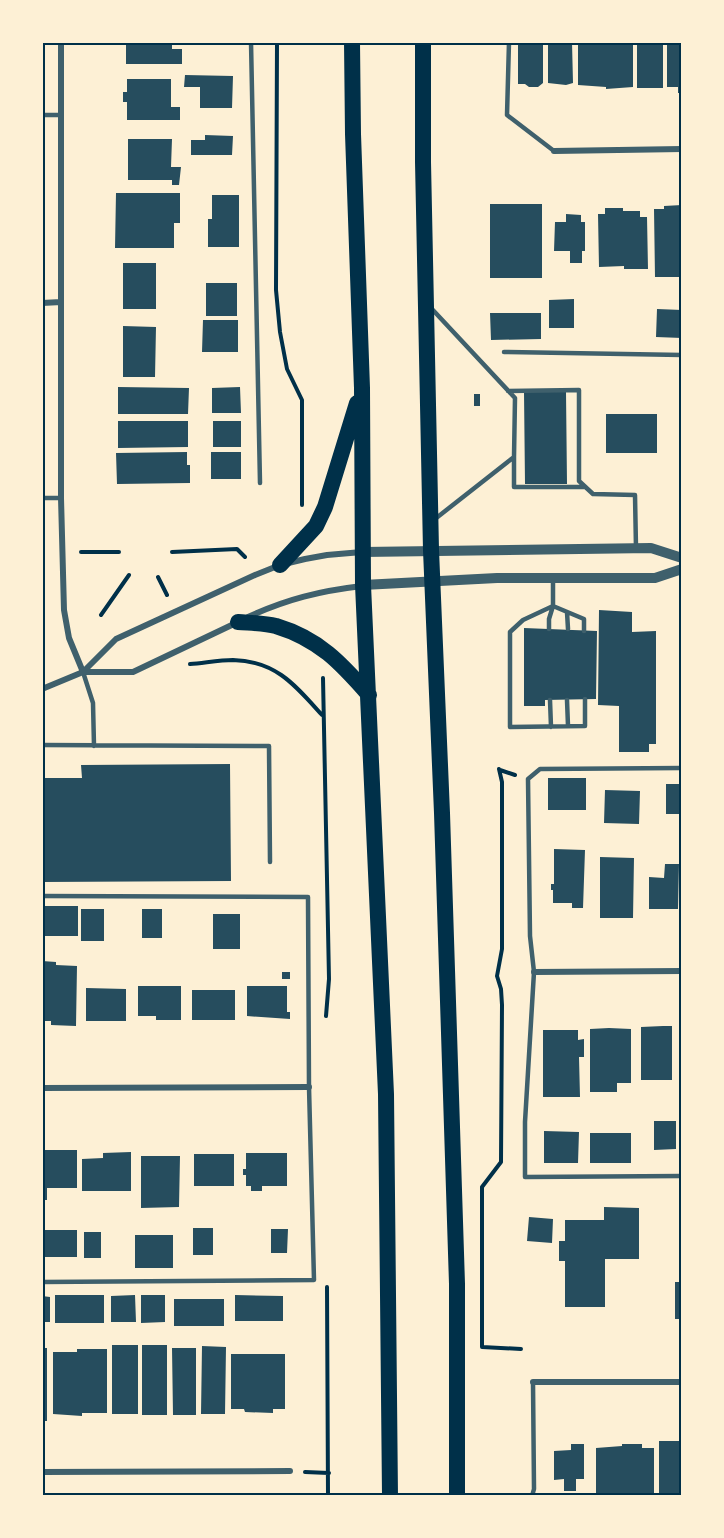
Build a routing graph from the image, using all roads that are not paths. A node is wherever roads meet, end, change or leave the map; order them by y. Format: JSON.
{"nodes":[{"id":1,"x":61,"y":42,"type":"edge"},
{"id":2,"x":251,"y":42,"type":"edge"},
{"id":3,"x":352,"y":42,"type":"edge"},
{"id":4,"x":423,"y":42,"type":"edge"},
{"id":5,"x":508,"y":42,"type":"edge"},
{"id":6,"x":42,"y":115,"type":"edge"},
{"id":7,"x":60,"y":115,"type":"junction"},
{"id":8,"x":682,"y":149,"type":"edge"},
{"id":9,"x":554,"y":151,"type":"joint"},
{"id":10,"x":61,"y":302,"type":"junction"},
{"id":11,"x":42,"y":303,"type":"edge"},
{"id":12,"x":426,"y":303,"type":"junction"},
{"id":13,"x":504,"y":352,"type":"dead end"},
{"id":14,"x":682,"y":355,"type":"edge"},
{"id":15,"x":362,"y":388,"type":"junction"},
{"id":16,"x":508,"y":391,"type":"junction"},
{"id":17,"x":514,"y":457,"type":"junction"},
{"id":18,"x":260,"y":483,"type":"dead end"},
{"id":19,"x":585,"y":487,"type":"junction"},
{"id":20,"x":42,"y":498,"type":"edge"},
{"id":21,"x":61,"y":498,"type":"junction"},
{"id":22,"x":431,"y":523,"type":"junction"},
{"id":23,"x":636,"y":548,"type":"junction"},
{"id":24,"x":431,"y":550,"type":"junction"},
{"id":25,"x":363,"y":552,"type":"junction"},
{"id":26,"x":682,"y":558,"type":"edge"},
{"id":27,"x":280,"y":565,"type":"junction"},
{"id":28,"x":682,"y":569,"type":"edge"},
{"id":29,"x":553,"y":578,"type":"junction"},
{"id":30,"x":432,"y":582,"type":"junction"},
{"id":31,"x":363,"y":585,"type":"junction"},
{"id":32,"x":554,"y":606,"type":"junction"},
{"id":33,"x":567,"y":612,"type":"junction"},
{"id":34,"x":238,"y":622,"type":"junction"},
{"id":35,"x":549,"y":629,"type":"dead end"},
{"id":36,"x":568,"y":629,"type":"dead end"},
{"id":37,"x":584,"y":631,"type":"dead end"},
{"id":38,"x":83,"y":672,"type":"junction"},
{"id":39,"x":42,"y":688,"type":"edge"},
{"id":40,"x":369,"y":695,"type":"junction"},
{"id":41,"x":585,"y":699,"type":"dead end"},
{"id":42,"x":550,"y":700,"type":"dead end"},
{"id":43,"x":567,"y":700,"type":"dead end"},
{"id":44,"x":568,"y":726,"type":"junction"},
{"id":45,"x":551,"y":727,"type":"junction"},
{"id":46,"x":42,"y":745,"type":"edge"},
{"id":47,"x":94,"y":746,"type":"junction"},
{"id":48,"x":682,"y":768,"type":"edge"},
{"id":49,"x":270,"y":862,"type":"dead end"},
{"id":50,"x":42,"y":896,"type":"edge"},
{"id":51,"x":682,"y":971,"type":"edge"},
{"id":52,"x":534,"y":972,"type":"junction"},
{"id":53,"x":42,"y":1088,"type":"edge"},
{"id":54,"x":309,"y":1088,"type":"junction"},
{"id":55,"x":682,"y":1176,"type":"edge"},
{"id":56,"x":42,"y":1282,"type":"edge"},
{"id":57,"x":533,"y":1382,"type":"joint"},
{"id":58,"x":682,"y":1382,"type":"edge"},
{"id":59,"x":290,"y":1471,"type":"road end"},
{"id":60,"x":42,"y":1472,"type":"edge"},
{"id":61,"x":390,"y":1496,"type":"edge"},
{"id":62,"x":457,"y":1496,"type":"edge"},
{"id":63,"x":531,"y":1496,"type":"edge"}],
"edges":[{"from":1,"to":7,"type":"street"},
{"from":2,"to":18,"type":"lane"},
{"from":3,"to":15,"type":"highway"},
{"from":4,"to":12,"type":"highway"},
{"from":5,"to":9,"type":"lane"},
{"from":6,"to":7,"type":"lane"},
{"from":7,"to":10,"type":"street"},
{"from":8,"to":9,"type":"street"},
{"from":10,"to":11,"type":"street"},
{"from":10,"to":21,"type":"street"},
{"from":12,"to":16,"type":"lane"},
{"from":12,"to":22,"type":"highway"},
{"from":13,"to":14,"type":"lane"},
{"from":15,"to":25,"type":"highway"},
{"from":15,"to":27,"type":"highway"},
{"from":16,"to":17,"type":"lane"},
{"from":16,"to":19,"type":"lane"},
{"from":17,"to":19,"type":"lane"},
{"from":17,"to":22,"type":"lane"},
{"from":19,"to":23,"type":"lane"},
{"from":20,"to":21,"type":"lane"},
{"from":21,"to":38,"type":"street"},
{"from":22,"to":24,"type":"highway"},
{"from":23,"to":24,"type":"street"},
{"from":23,"to":26,"type":"street"},
{"from":24,"to":25,"type":"street"},
{"from":24,"to":30,"type":"highway"},
{"from":25,"to":27,"type":"street"},
{"from":25,"to":31,"type":"highway"},
{"from":27,"to":38,"type":"street"},
{"from":28,"to":29,"type":"street"},
{"from":29,"to":30,"type":"street"},
{"from":29,"to":32,"type":"lane"},
{"from":30,"to":31,"type":"street"},
{"from":30,"to":62,"type":"highway"},
{"from":31,"to":34,"type":"street"},
{"from":31,"to":40,"type":"highway"},
{"from":32,"to":33,"type":"lane"},
{"from":32,"to":35,"type":"lane"},
{"from":32,"to":45,"type":"lane"},
{"from":33,"to":36,"type":"lane"},
{"from":33,"to":37,"type":"lane"},
{"from":34,"to":38,"type":"street"},
{"from":34,"to":40,"type":"highway"},
{"from":38,"to":39,"type":"street"},
{"from":38,"to":47,"type":"lane"},
{"from":40,"to":61,"type":"highway"},
{"from":41,"to":44,"type":"lane"},
{"from":42,"to":45,"type":"lane"},
{"from":43,"to":44,"type":"lane"},
{"from":44,"to":45,"type":"lane"},
{"from":46,"to":47,"type":"lane"},
{"from":47,"to":49,"type":"lane"},
{"from":48,"to":52,"type":"lane"},
{"from":50,"to":54,"type":"lane"},
{"from":51,"to":52,"type":"street"},
{"from":52,"to":55,"type":"lane"},
{"from":53,"to":54,"type":"street"},
{"from":54,"to":56,"type":"lane"},
{"from":57,"to":58,"type":"street"},
{"from":57,"to":63,"type":"lane"},
{"from":59,"to":60,"type":"street"}]}
